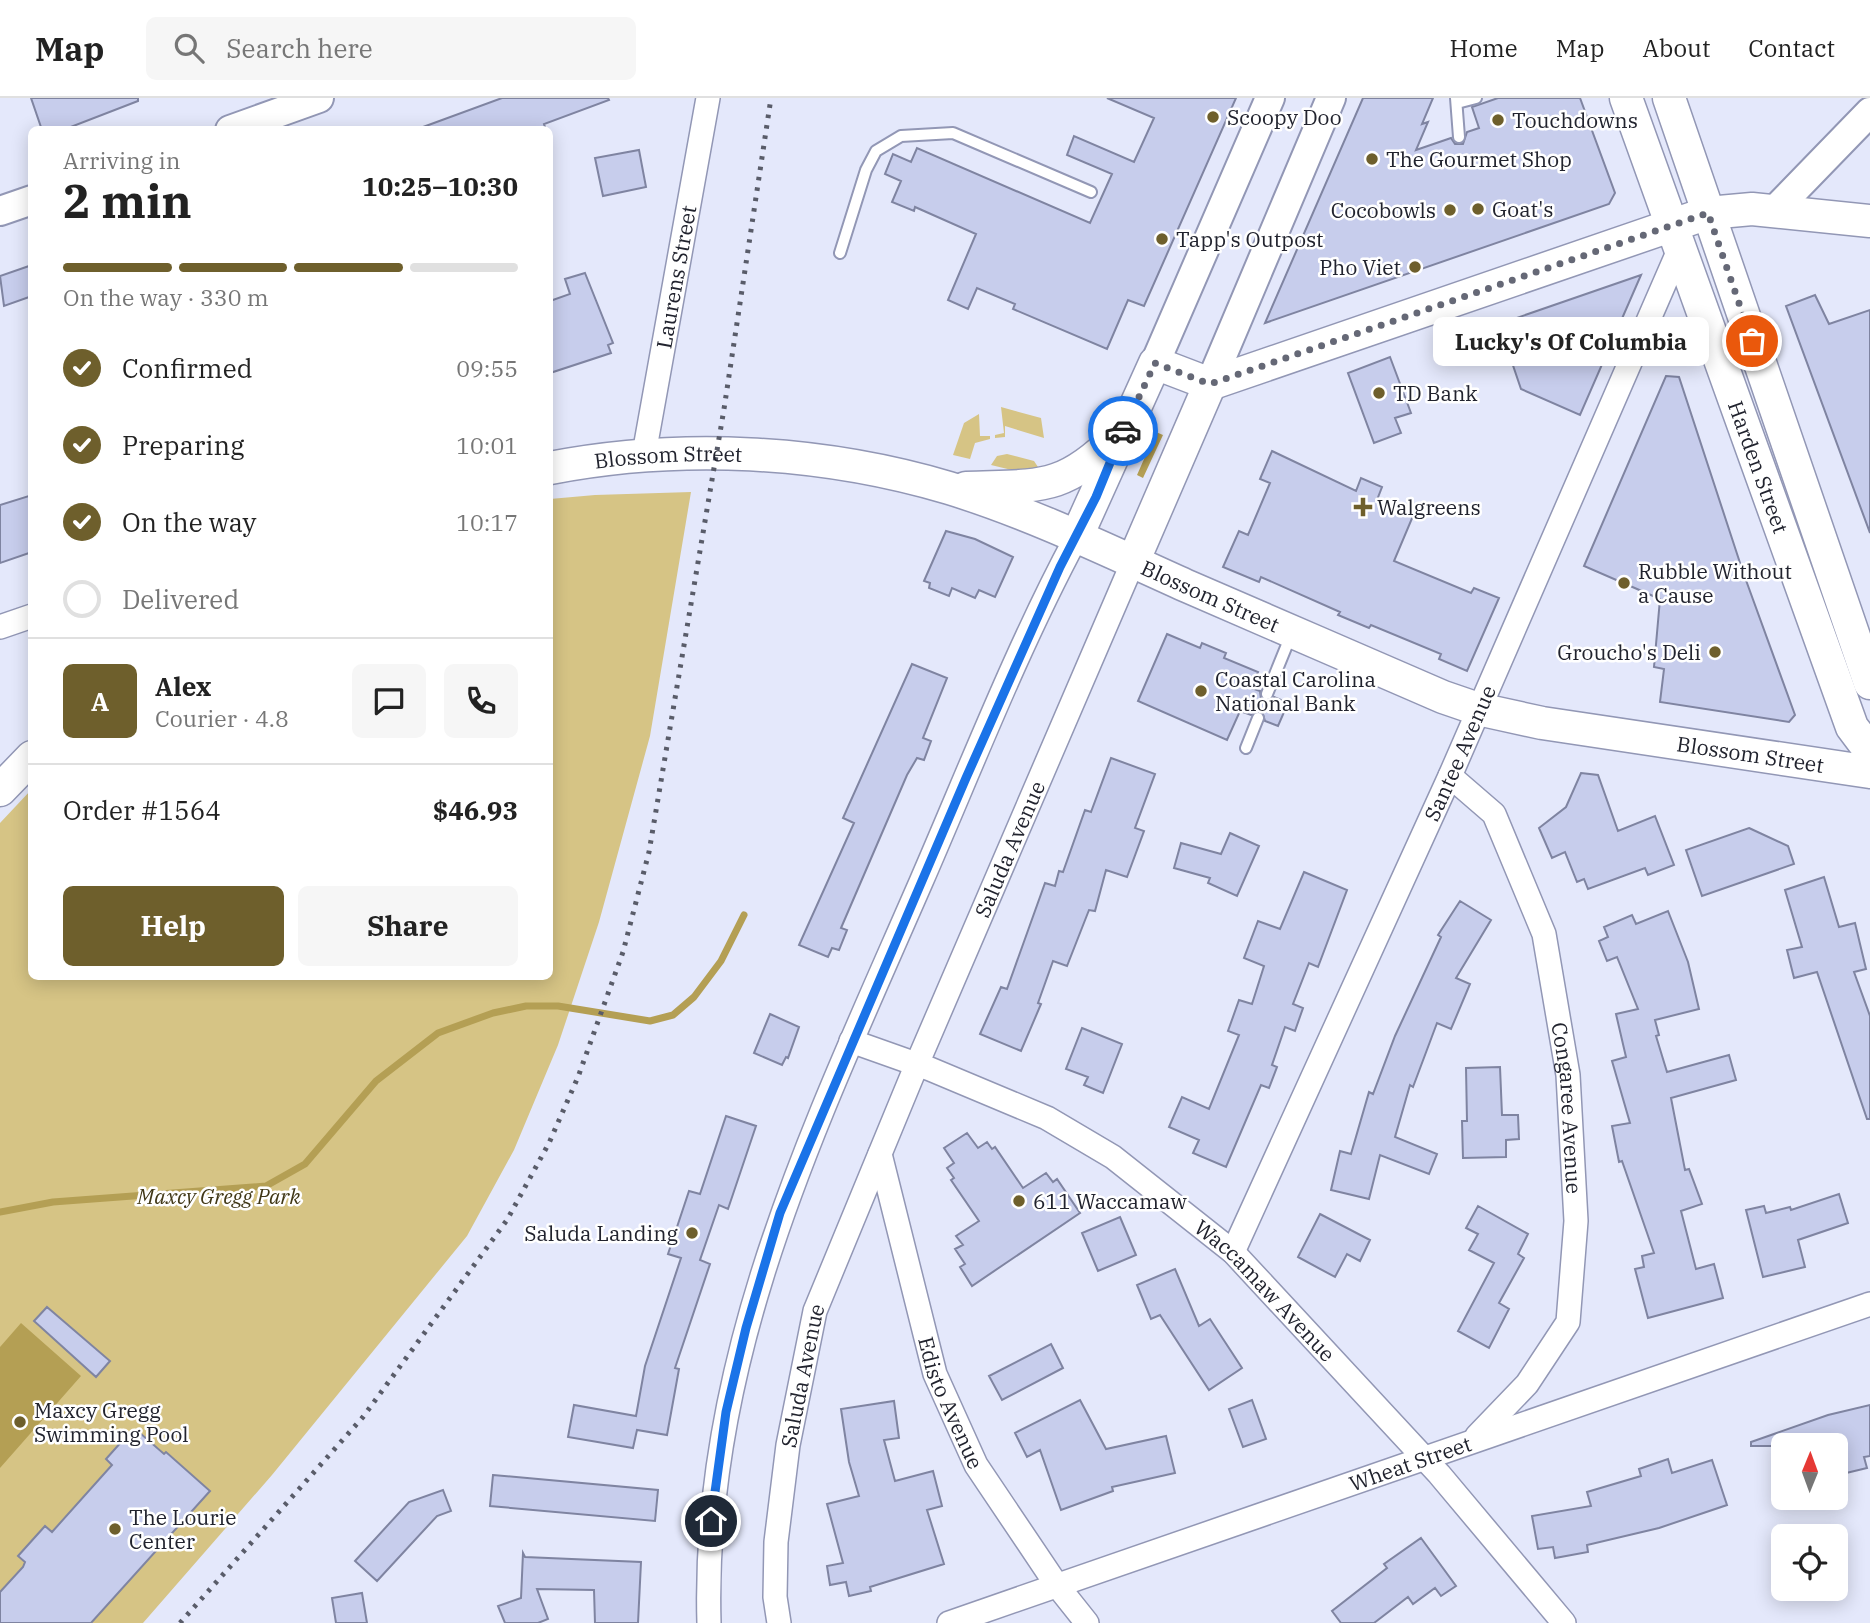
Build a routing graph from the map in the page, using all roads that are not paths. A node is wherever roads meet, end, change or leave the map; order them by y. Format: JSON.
{"nodes":[{"id":1,"x":318,"y":98,"type":"edge"},
{"id":2,"x":708,"y":98,"type":"edge"},
{"id":3,"x":1270,"y":98,"type":"edge"},
{"id":4,"x":1331,"y":98,"type":"edge"},
{"id":5,"x":1476,"y":98,"type":"edge"},
{"id":6,"x":1626,"y":98,"type":"edge"},
{"id":7,"x":1669,"y":98,"type":"edge"},
{"id":8,"x":1457,"y":101,"type":"edge"},
{"id":9,"x":1870,"y":113,"type":"edge"},
{"id":10,"x":241,"y":126,"type":"edge"},
{"id":11,"x":1460,"y":137,"type":"dead end"},
{"id":12,"x":1091,"y":192,"type":"dead end"},
{"id":13,"x":28,"y":201,"type":"edge"},
{"id":14,"x":0,"y":211,"type":"edge"},
{"id":15,"x":1773,"y":212,"type":"junction"},
{"id":16,"x":1708,"y":213,"type":"junction"},
{"id":17,"x":1870,"y":221,"type":"edge"},
{"id":18,"x":1674,"y":236,"type":"junction"},
{"id":19,"x":840,"y":253,"type":"dead end"},
{"id":20,"x":1155,"y":363,"type":"junction"},
{"id":21,"x":1210,"y":384,"type":"junction"},
{"id":22,"x":1122,"y":432,"type":"junction"},
{"id":23,"x":644,"y":454,"type":"junction"},
{"id":24,"x":553,"y":468,"type":"edge"},
{"id":25,"x":950,"y":489,"type":"junction"},
{"id":26,"x":1076,"y":538,"type":"junction"},
{"id":27,"x":1133,"y":562,"type":"junction"},
{"id":28,"x":28,"y":618,"type":"edge"},
{"id":29,"x":0,"y":627,"type":"edge"},
{"id":30,"x":1292,"y":631,"type":"junction"},
{"id":31,"x":1870,"y":683,"type":"edge"},
{"id":32,"x":1267,"y":694,"type":"dead end"},
{"id":33,"x":1478,"y":709,"type":"junction"},
{"id":34,"x":1258,"y":718,"type":"dead end"},
{"id":35,"x":1246,"y":748,"type":"dead end"},
{"id":36,"x":1870,"y":751,"type":"edge"},
{"id":37,"x":28,"y":761,"type":"edge"},
{"id":38,"x":1870,"y":772,"type":"edge"},
{"id":39,"x":1450,"y":776,"type":"junction"},
{"id":40,"x":0,"y":790,"type":"edge"},
{"id":41,"x":851,"y":1041,"type":"junction"},
{"id":42,"x":917,"y":1064,"type":"junction"},
{"id":43,"x":880,"y":1154,"type":"junction"},
{"id":44,"x":1233,"y":1252,"type":"junction"},
{"id":45,"x":1870,"y":1304,"type":"edge"},
{"id":46,"x":1474,"y":1439,"type":"junction"},
{"id":47,"x":1423,"y":1459,"type":"junction"},
{"id":48,"x":1056,"y":1584,"type":"junction"},
{"id":49,"x":709,"y":1623,"type":"edge"},
{"id":50,"x":779,"y":1623,"type":"edge"},
{"id":51,"x":949,"y":1623,"type":"edge"},
{"id":52,"x":1087,"y":1623,"type":"edge"},
{"id":53,"x":1564,"y":1623,"type":"edge"}],
"edges":[{"from":1,"to":10,"type":"street"},
{"from":2,"to":23,"type":"street","name":"Laurens Street"},
{"from":3,"to":20,"type":"street"},
{"from":4,"to":21,"type":"street","name":"Saluda Avenue"},
{"from":5,"to":8,"type":"lane"},
{"from":6,"to":18,"type":"main road","name":"Harden Street"},
{"from":7,"to":16,"type":"main road","name":"Harden Street"},
{"from":8,"to":11,"type":"lane"},
{"from":9,"to":15,"type":"street"},
{"from":12,"to":19,"type":"lane"},
{"from":13,"to":14,"type":"street"},
{"from":15,"to":16,"type":"main road"},
{"from":15,"to":17,"type":"main road"},
{"from":16,"to":18,"type":"main road"},
{"from":16,"to":31,"type":"main road","name":"Harden Street"},
{"from":18,"to":21,"type":"main road"},
{"from":18,"to":33,"type":"street","name":"Santee Avenue"},
{"from":18,"to":36,"type":"main road","name":"Harden Street"},
{"from":20,"to":21,"type":"main road"},
{"from":20,"to":22,"type":"main road"},
{"from":21,"to":27,"type":"main road","name":"Saluda Avenue"},
{"from":22,"to":25,"type":"main road"},
{"from":22,"to":26,"type":"main road"},
{"from":23,"to":24,"type":"main road","name":"Blossom Street"},
{"from":23,"to":25,"type":"main road","name":"Blossom Street"},
{"from":25,"to":26,"type":"main road","name":"Blossom Street"},
{"from":26,"to":27,"type":"main road","name":"Blossom Street"},
{"from":26,"to":41,"type":"street"},
{"from":27,"to":30,"type":"main road","name":"Blossom Street"},
{"from":27,"to":42,"type":"street","name":"Saluda Avenue"},
{"from":28,"to":29,"type":"street"},
{"from":30,"to":32,"type":"lane"},
{"from":30,"to":33,"type":"main road","name":"Blossom Street"},
{"from":33,"to":38,"type":"main road","name":"Blossom Street"},
{"from":33,"to":39,"type":"street","name":"Santee Avenue"},
{"from":34,"to":35,"type":"lane"},
{"from":37,"to":40,"type":"main road"},
{"from":39,"to":44,"type":"street","name":"Santee Avenue"},
{"from":39,"to":46,"type":"street","name":"Congaree Avenue"},
{"from":41,"to":42,"type":"street","name":"Waccamaw Avenue"},
{"from":41,"to":49,"type":"street"},
{"from":42,"to":43,"type":"street","name":"Saluda Avenue"},
{"from":42,"to":44,"type":"street","name":"Waccamaw Avenue"},
{"from":43,"to":48,"type":"street","name":"Edisto Avenue"},
{"from":43,"to":50,"type":"street","name":"Saluda Avenue"},
{"from":44,"to":47,"type":"street","name":"Waccamaw Avenue"},
{"from":45,"to":46,"type":"street","name":"Wheat Street"},
{"from":46,"to":47,"type":"street","name":"Wheat Street"},
{"from":47,"to":48,"type":"street","name":"Wheat Street"},
{"from":47,"to":53,"type":"street","name":"Waccamaw Avenue"},
{"from":48,"to":51,"type":"street","name":"Wheat Street"},
{"from":48,"to":52,"type":"street","name":"Edisto Avenue"}]}
